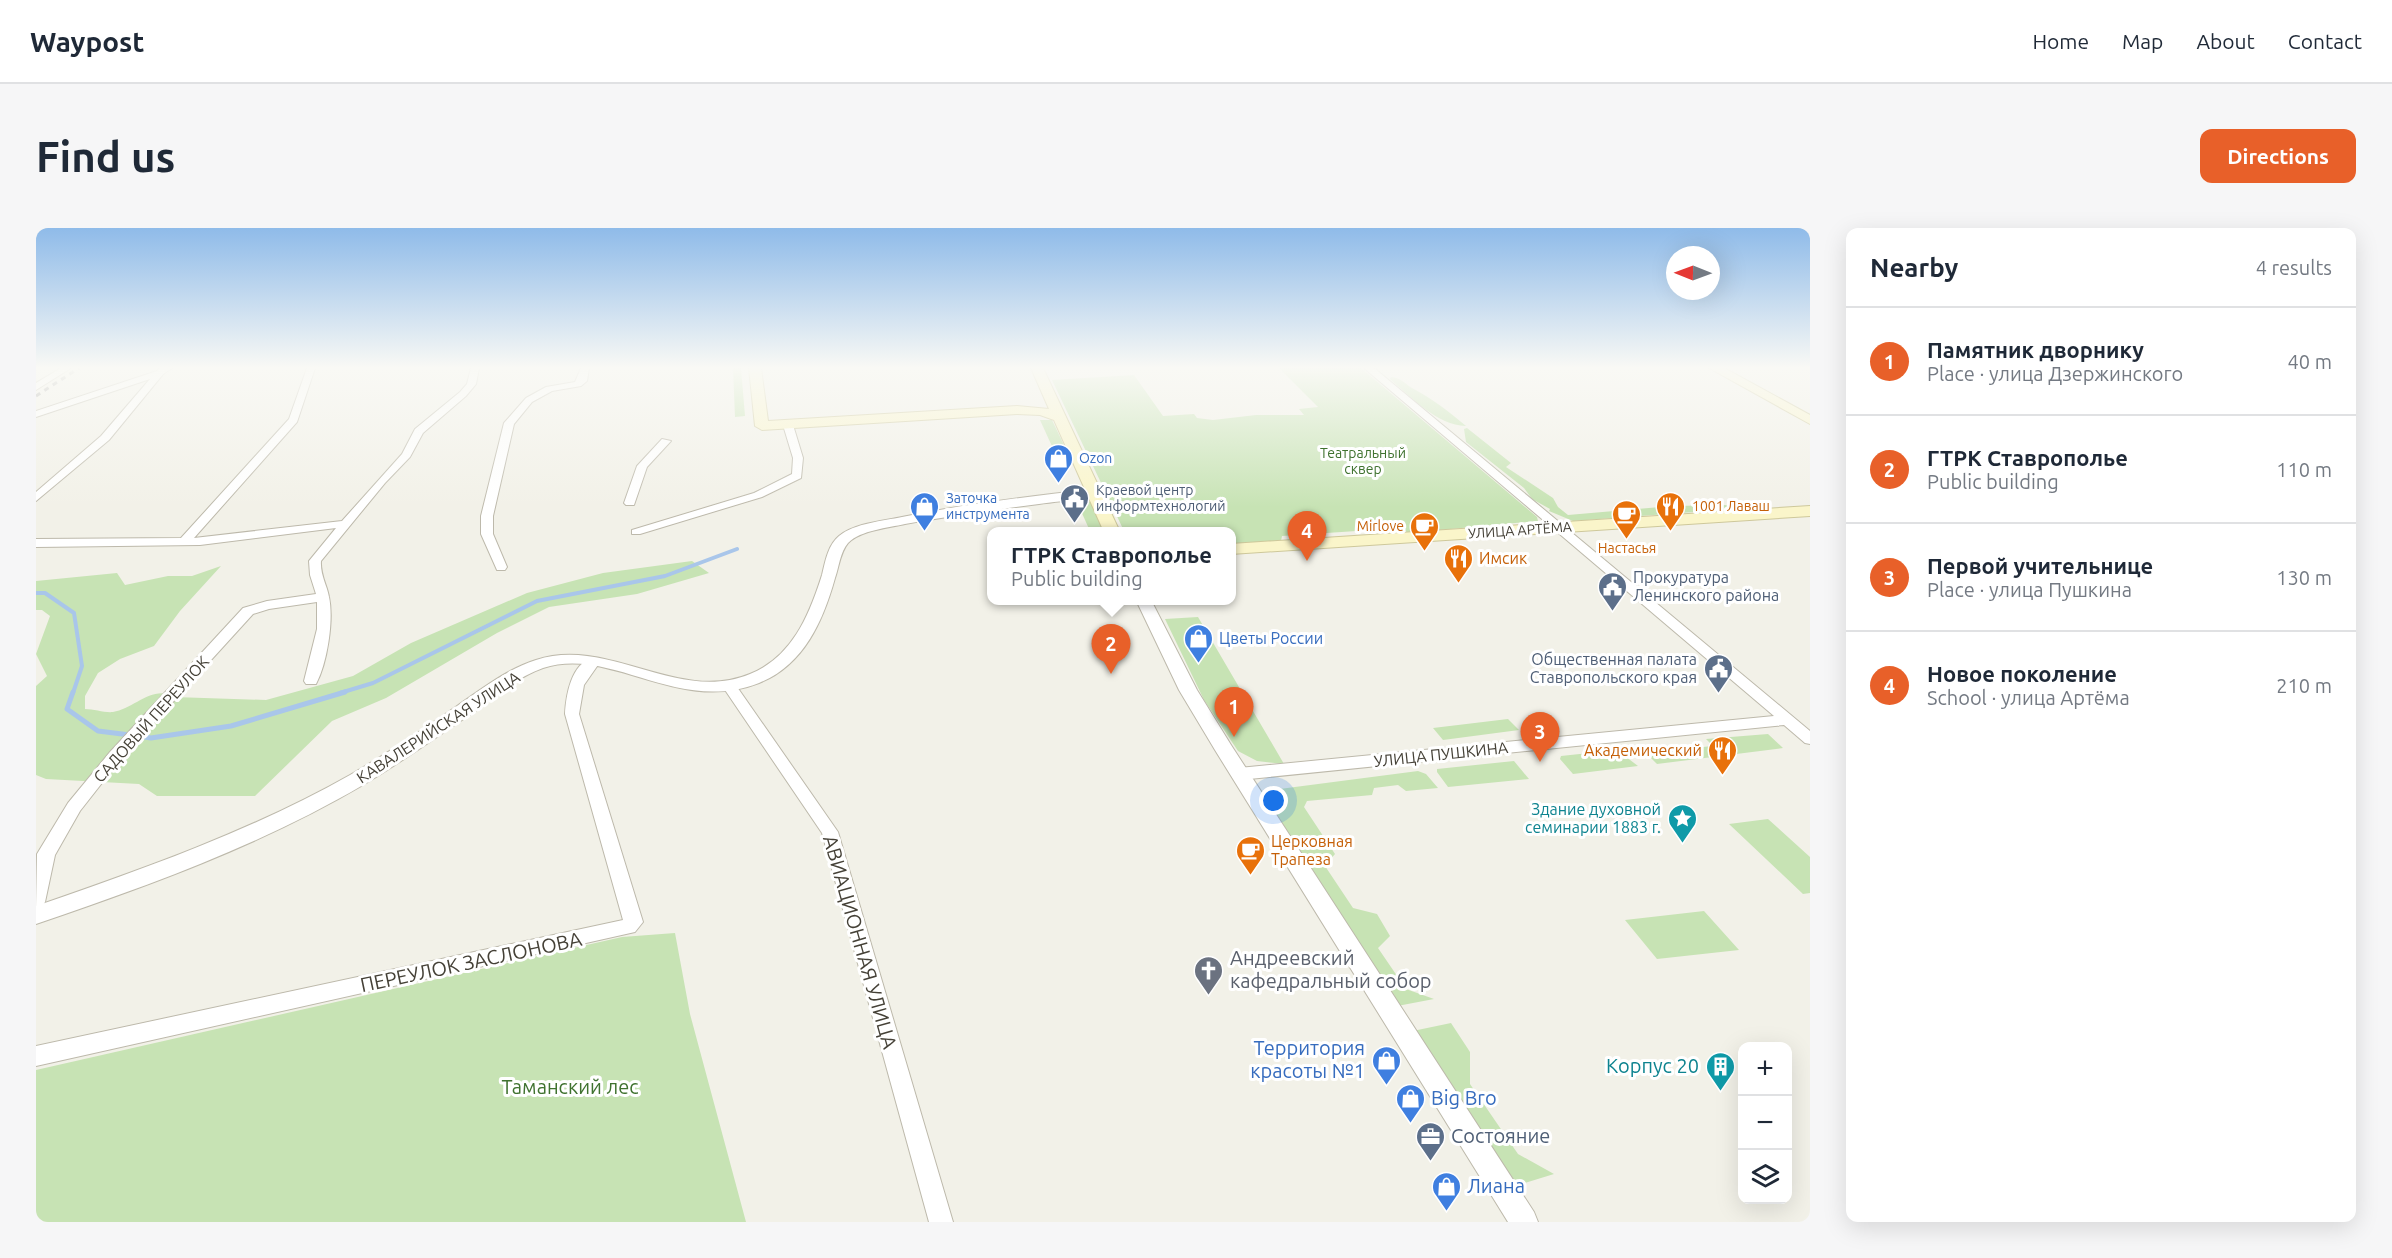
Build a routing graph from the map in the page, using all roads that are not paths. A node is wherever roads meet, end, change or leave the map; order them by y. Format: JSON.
{"nodes":[{"id":1,"x":126,"y":414,"type":"edge"},
{"id":2,"x":296,"y":414,"type":"edge"},
{"id":3,"x":438,"y":414,"type":"edge"},
{"id":4,"x":516,"y":414,"type":"edge"},
{"id":5,"x":761,"y":414,"type":"edge"},
{"id":6,"x":950,"y":414,"type":"edge"},
{"id":7,"x":1051,"y":414,"type":"edge"},
{"id":8,"x":1058,"y":414,"type":"edge"},
{"id":9,"x":1423,"y":414,"type":"edge"},
{"id":10,"x":1060,"y":418,"type":"junction"},
{"id":11,"x":788,"y":425,"type":"junction"},
{"id":12,"x":666,"y":441,"type":"dead end"},
{"id":13,"x":1095,"y":493,"type":"junction"},
{"id":14,"x":36,"y":498,"type":"edge"},
{"id":15,"x":630,"y":503,"type":"dead end"},
{"id":16,"x":1810,"y":511,"type":"edge"},
{"id":17,"x":345,"y":524,"type":"junction"},
{"id":18,"x":1110,"y":527,"type":"edge"},
{"id":19,"x":1556,"y":527,"type":"junction"},
{"id":20,"x":636,"y":532,"type":"dead end"},
{"id":21,"x":184,"y":542,"type":"junction"},
{"id":22,"x":36,"y":543,"type":"edge"},
{"id":23,"x":1236,"y":549,"type":"edge"},
{"id":24,"x":501,"y":567,"type":"dead end"},
{"id":25,"x":323,"y":597,"type":"junction"},
{"id":26,"x":1146,"y":605,"type":"edge"},
{"id":27,"x":593,"y":662,"type":"junction"},
{"id":28,"x":311,"y":681,"type":"dead end"},
{"id":29,"x":730,"y":687,"type":"junction"},
{"id":30,"x":1787,"y":720,"type":"junction"},
{"id":31,"x":1810,"y":739,"type":"edge"},
{"id":32,"x":1239,"y":774,"type":"junction"},
{"id":33,"x":36,"y":902,"type":"edge"},
{"id":34,"x":36,"y":915,"type":"edge"},
{"id":35,"x":36,"y":1056,"type":"edge"},
{"id":36,"x":940,"y":1222,"type":"edge"},
{"id":37,"x":1524,"y":1222,"type":"edge"}],
"edges":[{"from":1,"to":14,"type":"street"},
{"from":2,"to":21,"type":"street"},
{"from":3,"to":17,"type":"street"},
{"from":4,"to":24,"type":"street"},
{"from":5,"to":11,"type":"main road"},
{"from":6,"to":11,"type":"main road"},
{"from":7,"to":10,"type":"main road"},
{"from":8,"to":10,"type":"main road"},
{"from":9,"to":19,"type":"street"},
{"from":10,"to":13,"type":"main road"},
{"from":11,"to":20,"type":"street"},
{"from":12,"to":15,"type":"street"},
{"from":13,"to":18,"type":"main road"},
{"from":13,"to":29,"type":"street","name":"КАВАЛЕРИЙСКАЯ УЛИЦА"},
{"from":16,"to":19,"type":"main road","name":"УЛИЦА АРТЁМА"},
{"from":17,"to":21,"type":"street"},
{"from":17,"to":25,"type":"street"},
{"from":19,"to":23,"type":"main road","name":"УЛИЦА АРТЁМА"},
{"from":19,"to":30,"type":"street"},
{"from":21,"to":22,"type":"street"},
{"from":25,"to":28,"type":"street"},
{"from":25,"to":33,"type":"street","name":"САДОВЫЙ ПЕРЕУЛОК"},
{"from":26,"to":32,"type":"street"},
{"from":27,"to":29,"type":"street","name":"КАВАЛЕРИЙСКАЯ УЛИЦА"},
{"from":27,"to":34,"type":"street","name":"КАВАЛЕРИЙСКАЯ УЛИЦА"},
{"from":27,"to":35,"type":"street","name":"ПЕРЕУЛОК ЗАСЛОНОВА"},
{"from":29,"to":36,"type":"street","name":"АВИАЦИОННАЯ УЛИЦА"},
{"from":30,"to":31,"type":"street"},
{"from":30,"to":32,"type":"street","name":"УЛИЦА ПУШКИНА"},
{"from":32,"to":37,"type":"street"}]}
